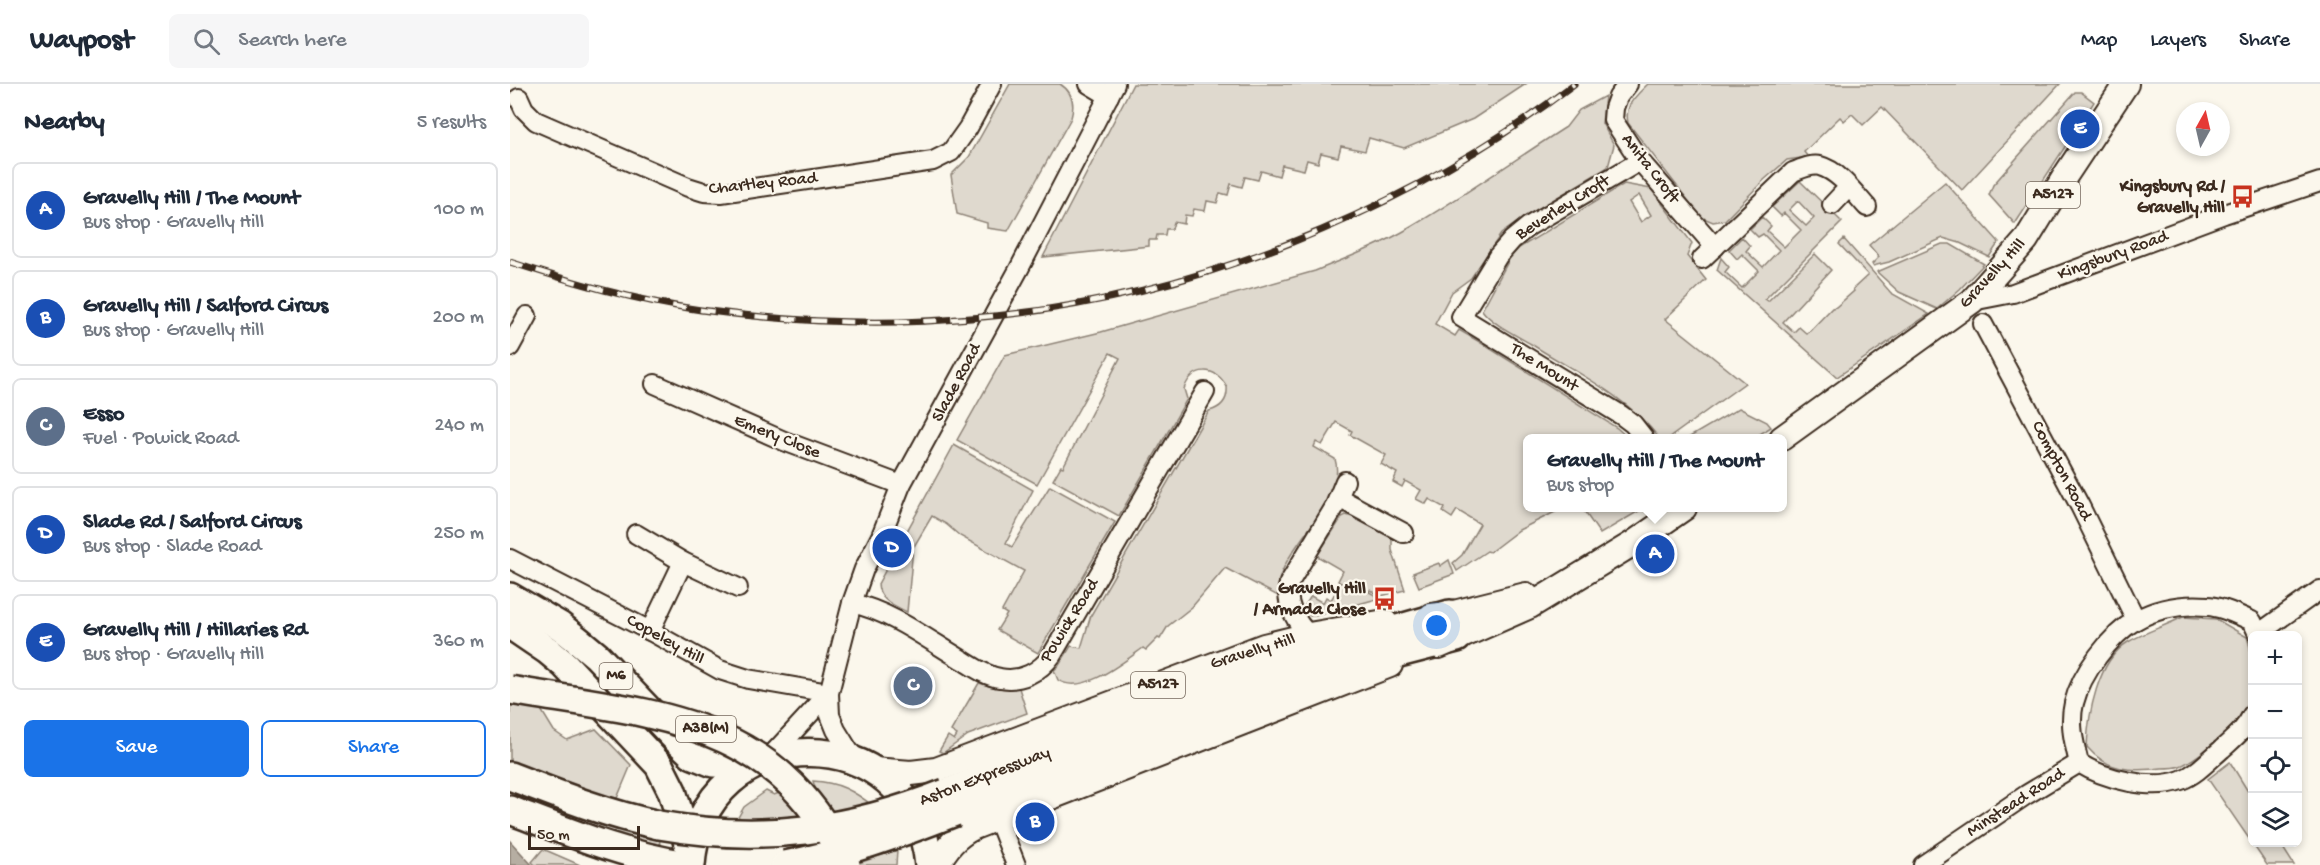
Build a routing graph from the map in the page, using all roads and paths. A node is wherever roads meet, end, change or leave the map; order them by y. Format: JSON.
{"nodes":[{"id":1,"x":992,"y":84,"type":"edge"},
{"id":2,"x":1089,"y":84,"type":"edge"},
{"id":3,"x":1628,"y":84,"type":"edge"},
{"id":4,"x":2126,"y":84,"type":"edge"},
{"id":5,"x":1112,"y":90,"type":"edge"},
{"id":6,"x":516,"y":94,"type":"edge"},
{"id":7,"x":1640,"y":161,"type":"junction"},
{"id":8,"x":2320,"y":182,"type":"edge"},
{"id":9,"x":1848,"y":188,"type":"junction"},
{"id":10,"x":1832,"y":205,"type":"dead end"},
{"id":11,"x":1867,"y":207,"type":"dead end"},
{"id":12,"x":1474,"y":293,"type":"joint"},
{"id":13,"x":1972,"y":300,"type":"junction"},
{"id":14,"x":527,"y":316,"type":"dead end"},
{"id":15,"x":1983,"y":324,"type":"dead end"},
{"id":16,"x":510,"y":346,"type":"edge"},
{"id":17,"x":655,"y":384,"type":"dead end"},
{"id":18,"x":1205,"y":392,"type":"dead end"},
{"id":19,"x":1641,"y":434,"type":"edge"},
{"id":20,"x":1787,"y":434,"type":"edge"},
{"id":21,"x":901,"y":485,"type":"junction"},
{"id":22,"x":1677,"y":512,"type":"edge"},
{"id":23,"x":1404,"y":533,"type":"dead end"},
{"id":24,"x":636,"y":534,"type":"dead end"},
{"id":25,"x":510,"y":559,"type":"edge"},
{"id":26,"x":683,"y":562,"type":"junction"},
{"id":27,"x":738,"y":588,"type":"dead end"},
{"id":28,"x":2320,"y":590,"type":"edge"},
{"id":29,"x":510,"y":597,"type":"edge"},
{"id":30,"x":852,"y":603,"type":"junction"},
{"id":31,"x":2136,"y":620,"type":"junction"},
{"id":32,"x":510,"y":626,"type":"edge"},
{"id":33,"x":1454,"y":626,"type":"junction"},
{"id":34,"x":650,"y":631,"type":"junction"},
{"id":35,"x":2257,"y":631,"type":"edge"},
{"id":36,"x":2264,"y":631,"type":"edge"},
{"id":37,"x":1309,"y":635,"type":"junction"},
{"id":38,"x":510,"y":690,"type":"edge"},
{"id":39,"x":829,"y":693,"type":"junction"},
{"id":40,"x":2248,"y":724,"type":"edge"},
{"id":41,"x":763,"y":761,"type":"junction"},
{"id":42,"x":2079,"y":762,"type":"junction"},
{"id":43,"x":868,"y":767,"type":"junction"},
{"id":44,"x":510,"y":777,"type":"edge"},
{"id":45,"x":950,"y":802,"type":"junction"},
{"id":46,"x":998,"y":819,"type":"junction"},
{"id":47,"x":511,"y":821,"type":"edge"},
{"id":48,"x":690,"y":862,"type":"edge"},
{"id":49,"x":604,"y":865,"type":"edge"},
{"id":50,"x":785,"y":865,"type":"edge"},
{"id":51,"x":846,"y":865,"type":"edge"},
{"id":52,"x":929,"y":865,"type":"edge"},
{"id":53,"x":937,"y":865,"type":"edge"},
{"id":54,"x":1016,"y":865,"type":"edge"},
{"id":55,"x":1923,"y":865,"type":"edge"}],
"edges":[{"from":1,"to":6,"type":"street","name":"Chartley Road"},
{"from":2,"to":5,"type":"street"},
{"from":3,"to":7,"type":"street","name":"Anita Croft"},
{"from":4,"to":13,"type":"main road","name":"Gravelly Hill","number":"A5127"},
{"from":5,"to":21,"type":"street","name":"Slade Road"},
{"from":7,"to":9,"type":"street","name":"Anita Croft"},
{"from":7,"to":12,"type":"street","name":"Beverley Croft"},
{"from":8,"to":13,"type":"street","name":"Kingsbury Road"},
{"from":9,"to":10,"type":"street"},
{"from":9,"to":11,"type":"street","name":"Anita Croft"},
{"from":12,"to":19,"type":"street","name":"The Mount"},
{"from":13,"to":20,"type":"main road","name":"Gravelly Hill","number":"A5127"},
{"from":14,"to":16,"type":"street"},
{"from":15,"to":31,"type":"street","name":"Compton Road"},
{"from":17,"to":21,"type":"street","name":"Emery Close"},
{"from":18,"to":30,"type":"street","name":"Powick Road"},
{"from":21,"to":30,"type":"street","name":"Slade Road"},
{"from":22,"to":33,"type":"main road","name":"Gravelly Hill","number":"A5127"},
{"from":23,"to":37,"type":"street"},
{"from":24,"to":26,"type":"street"},
{"from":25,"to":34,"type":"street","name":"Copeley Hill"},
{"from":26,"to":27,"type":"street"},
{"from":26,"to":34,"type":"street"},
{"from":28,"to":36,"type":"street"},
{"from":29,"to":41,"type":"highway","number":"M6"},
{"from":30,"to":39,"type":"street","name":"Slade Road"},
{"from":31,"to":35,"type":"street"},
{"from":31,"to":42,"type":"street"},
{"from":32,"to":48,"type":"highway","number":"M6"},
{"from":33,"to":37,"type":"main road","name":"Gravelly Hill","number":"A5127"},
{"from":33,"to":45,"type":"highway","name":"Aston Expressway"},
{"from":33,"to":46,"type":"main road","name":"Gravelly Hill","number":"A5127"},
{"from":34,"to":39,"type":"street","name":"Copeley Hill"},
{"from":37,"to":43,"type":"main road","name":"Gravelly Hill","number":"A5127"},
{"from":38,"to":51,"type":"highway","number":"A38(M)","bridge":true},
{"from":39,"to":41,"type":"street","name":"Slade Road"},
{"from":39,"to":43,"type":"street","name":"Slade Road"},
{"from":40,"to":42,"type":"street"},
{"from":41,"to":43,"type":"highway"},
{"from":41,"to":48,"type":"highway"},
{"from":42,"to":55,"type":"street","name":"Minstead Road"},
{"from":43,"to":52,"type":"highway"},
{"from":44,"to":45,"type":"highway","name":"Aston Expressway","bridge":true},
{"from":45,"to":50,"type":"highway","name":"Aston Expressway","bridge":true},
{"from":46,"to":53,"type":"main road","name":"Gravelly Hill","number":"A5127"},
{"from":46,"to":54,"type":"street"},
{"from":47,"to":48,"type":"highway"},
{"from":47,"to":49,"type":"highway"}]}
